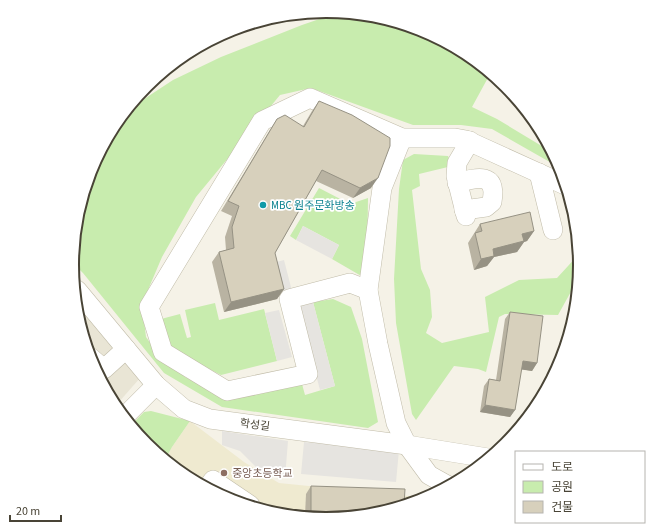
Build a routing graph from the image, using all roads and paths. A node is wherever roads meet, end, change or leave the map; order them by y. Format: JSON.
{"nodes":[{"id":1,"x":402,"y":138,"type":"junction"},
{"id":2,"x":470,"y":142,"type":"junction"},
{"id":3,"x":539,"y":173,"type":"junction"},
{"id":4,"x":458,"y":183,"type":"junction"},
{"id":5,"x":560,"y":184,"type":"edge"},
{"id":6,"x":553,"y":230,"type":"dead end"},
{"id":7,"x":368,"y":290,"type":"junction"},
{"id":8,"x":81,"y":295,"type":"edge"},
{"id":9,"x":126,"y":349,"type":"junction"},
{"id":10,"x":99,"y":362,"type":"edge"},
{"id":11,"x":156,"y":385,"type":"junction"},
{"id":12,"x":128,"y":413,"type":"edge"},
{"id":13,"x":407,"y":445,"type":"junction"},
{"id":14,"x":483,"y":457,"type":"edge"},
{"id":15,"x":444,"y":483,"type":"edge"},
{"id":16,"x":210,"y":484,"type":"edge"},
{"id":17,"x":236,"y":496,"type":"edge"}],
"edges":[{"from":1,"to":2,"type":"street"},
{"from":1,"to":7,"type":"street"},
{"from":1,"to":7,"type":"street"},
{"from":2,"to":3,"type":"street"},
{"from":2,"to":4,"type":"street"},
{"from":3,"to":5,"type":"street"},
{"from":3,"to":6,"type":"street"},
{"from":4,"to":4,"type":"street"},
{"from":7,"to":13,"type":"street"},
{"from":8,"to":9,"type":"street","name":"학성길"},
{"from":9,"to":10,"type":"street"},
{"from":9,"to":11,"type":"street","name":"학성길"},
{"from":11,"to":12,"type":"street"},
{"from":11,"to":13,"type":"street","name":"학성길"},
{"from":13,"to":14,"type":"street","name":"학성길"},
{"from":13,"to":15,"type":"street"},
{"from":16,"to":17,"type":"street"}]}
